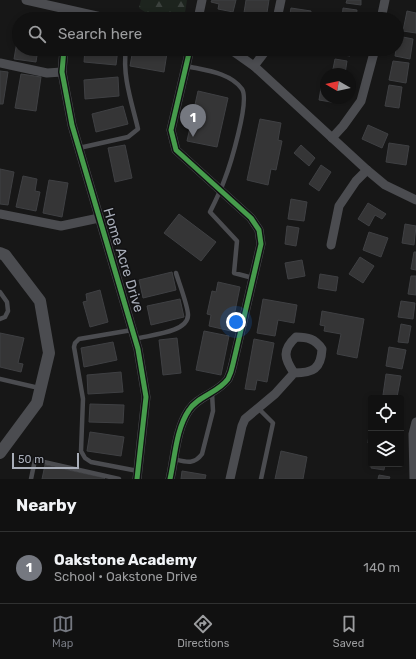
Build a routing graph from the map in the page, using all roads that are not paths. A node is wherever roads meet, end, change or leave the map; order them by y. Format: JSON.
{"nodes":[{"id":1,"x":26,"y":0,"type":"edge"},
{"id":2,"x":202,"y":0,"type":"edge"},
{"id":3,"x":280,"y":0,"type":"edge"},
{"id":4,"x":385,"y":0,"type":"edge"},
{"id":5,"x":70,"y":10,"type":"joint"},
{"id":6,"x":79,"y":12,"type":"edge"},
{"id":7,"x":199,"y":12,"type":"edge"},
{"id":8,"x":278,"y":12,"type":"edge"},
{"id":9,"x":382,"y":12,"type":"edge"},
{"id":10,"x":63,"y":56,"type":"edge"},
{"id":11,"x":125,"y":56,"type":"edge"},
{"id":12,"x":188,"y":56,"type":"edge"},
{"id":13,"x":240,"y":56,"type":"edge"},
{"id":14,"x":262,"y":56,"type":"edge"},
{"id":15,"x":373,"y":56,"type":"edge"},
{"id":16,"x":0,"y":63,"type":"edge"},
{"id":17,"x":186,"y":66,"type":"junction"},
{"id":18,"x":254,"y":66,"type":"junction"},
{"id":19,"x":62,"y":72,"type":"junction"},
{"id":20,"x":332,"y":138,"type":"junction"},
{"id":21,"x":79,"y":148,"type":"junction"},
{"id":22,"x":366,"y":170,"type":"junction"},
{"id":23,"x":220,"y":191,"type":"junction"},
{"id":24,"x":416,"y":200,"type":"edge"},
{"id":25,"x":0,"y":214,"type":"edge"},
{"id":26,"x":99,"y":218,"type":"junction"},
{"id":27,"x":331,"y":245,"type":"dead end"},
{"id":28,"x":2,"y":256,"type":"edge"},
{"id":29,"x":176,"y":273,"type":"dead end"},
{"id":30,"x":253,"y":278,"type":"junction"},
{"id":31,"x":0,"y":292,"type":"edge"},
{"id":32,"x":0,"y":319,"type":"edge"},
{"id":33,"x":133,"y":334,"type":"junction"},
{"id":34,"x":294,"y":373,"type":"junction"},
{"id":35,"x":0,"y":379,"type":"edge"},
{"id":36,"x":40,"y":388,"type":"junction"},
{"id":37,"x":212,"y":392,"type":"junction"},
{"id":38,"x":258,"y":408,"type":"junction"},
{"id":39,"x":416,"y":422,"type":"edge"},
{"id":40,"x":0,"y":453,"type":"edge"},
{"id":41,"x":174,"y":458,"type":"junction"},
{"id":42,"x":138,"y":475,"type":"edge"},
{"id":43,"x":30,"y":479,"type":"edge"},
{"id":44,"x":116,"y":479,"type":"edge"},
{"id":45,"x":170,"y":479,"type":"edge"},
{"id":46,"x":230,"y":479,"type":"edge"},
{"id":47,"x":261,"y":479,"type":"edge"},
{"id":48,"x":414,"y":479,"type":"edge"}],
"edges":[{"from":1,"to":5,"type":"street"},
{"from":2,"to":7,"type":"street"},
{"from":3,"to":8,"type":"street"},
{"from":4,"to":9,"type":"street"},
{"from":5,"to":6,"type":"street"},
{"from":10,"to":19,"type":"street","name":"Home Acre Drive"},
{"from":11,"to":21,"type":"lane"},
{"from":12,"to":17,"type":"street"},
{"from":13,"to":18,"type":"street"},
{"from":14,"to":18,"type":"street"},
{"from":15,"to":20,"type":"street"},
{"from":16,"to":19,"type":"street"},
{"from":17,"to":23,"type":"street"},
{"from":17,"to":23,"type":"lane"},
{"from":18,"to":20,"type":"street"},
{"from":19,"to":21,"type":"street","name":"Home Acre Drive"},
{"from":20,"to":22,"type":"street"},
{"from":21,"to":26,"type":"street","name":"Home Acre Drive"},
{"from":22,"to":24,"type":"street"},
{"from":22,"to":27,"type":"street"},
{"from":23,"to":30,"type":"street"},
{"from":23,"to":30,"type":"lane"},
{"from":25,"to":26,"type":"street"},
{"from":26,"to":33,"type":"street","name":"Home Acre Drive"},
{"from":28,"to":36,"type":"street"},
{"from":29,"to":33,"type":"lane"},
{"from":30,"to":37,"type":"street"},
{"from":31,"to":32,"type":"lane"},
{"from":33,"to":42,"type":"street","name":"Home Acre Drive"},
{"from":33,"to":42,"type":"lane"},
{"from":34,"to":34,"type":"street"},
{"from":34,"to":38,"type":"street"},
{"from":35,"to":36,"type":"lane"},
{"from":36,"to":40,"type":"street"},
{"from":37,"to":41,"type":"street"},
{"from":37,"to":41,"type":"lane"},
{"from":38,"to":46,"type":"street"},
{"from":38,"to":47,"type":"lane"},
{"from":39,"to":48,"type":"street"},
{"from":41,"to":45,"type":"street"},
{"from":43,"to":44,"type":"lane"}]}
